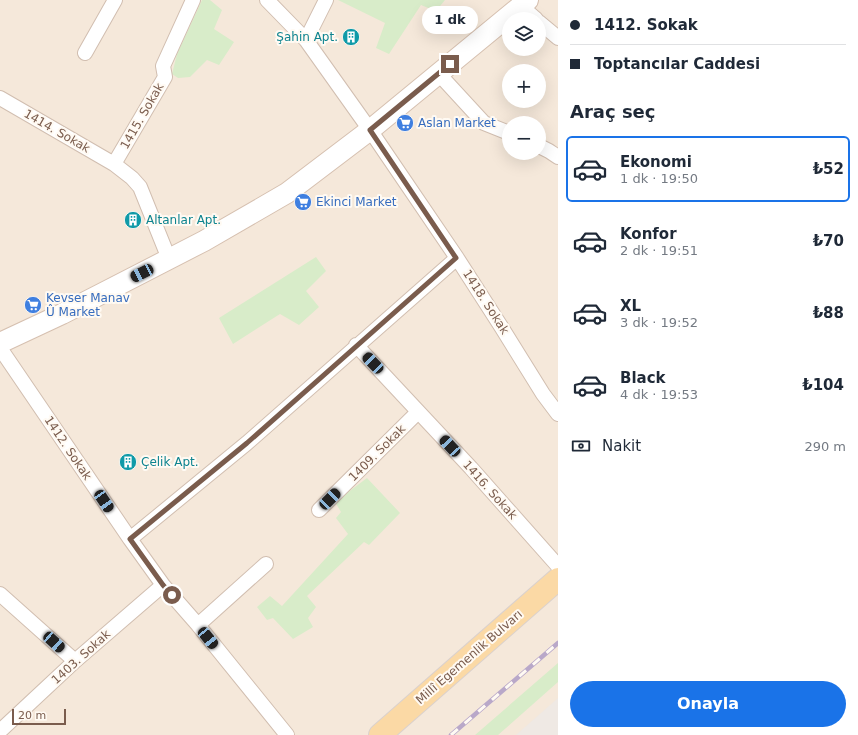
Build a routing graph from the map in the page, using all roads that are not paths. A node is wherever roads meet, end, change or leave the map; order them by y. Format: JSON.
{"nodes":[{"id":1,"x":115,"y":0,"type":"edge"},
{"id":2,"x":193,"y":0,"type":"edge"},
{"id":3,"x":267,"y":0,"type":"edge"},
{"id":4,"x":326,"y":0,"type":"edge"},
{"id":5,"x":528,"y":8,"type":"edge"},
{"id":6,"x":546,"y":28,"type":"edge"},
{"id":7,"x":558,"y":38,"type":"edge"},
{"id":8,"x":306,"y":40,"type":"junction"},
{"id":9,"x":85,"y":53,"type":"dead end"},
{"id":10,"x":438,"y":74,"type":"junction"},
{"id":11,"x":0,"y":98,"type":"edge"},
{"id":12,"x":370,"y":130,"type":"junction"},
{"id":13,"x":502,"y":130,"type":"edge"},
{"id":14,"x":546,"y":150,"type":"edge"},
{"id":15,"x":558,"y":157,"type":"edge"},
{"id":16,"x":114,"y":164,"type":"junction"},
{"id":17,"x":456,"y":258,"type":"junction"},
{"id":18,"x":169,"y":259,"type":"junction"},
{"id":19,"x":0,"y":343,"type":"edge"},
{"id":20,"x":356,"y":345,"type":"junction"},
{"id":21,"x":0,"y":348,"type":"edge"},
{"id":22,"x":418,"y":412,"type":"junction"},
{"id":23,"x":558,"y":414,"type":"edge"},
{"id":24,"x":319,"y":510,"type":"dead end"},
{"id":25,"x":130,"y":539,"type":"junction"},
{"id":26,"x":266,"y":564,"type":"dead end"},
{"id":27,"x":558,"y":566,"type":"edge"},
{"id":28,"x":558,"y":579,"type":"edge"},
{"id":29,"x":163,"y":585,"type":"junction"},
{"id":30,"x":0,"y":594,"type":"edge"},
{"id":31,"x":198,"y":625,"type":"junction"},
{"id":32,"x":75,"y":661,"type":"junction"},
{"id":33,"x":0,"y":731,"type":"edge"},
{"id":34,"x":287,"y":735,"type":"edge"},
{"id":35,"x":380,"y":735,"type":"edge"}],
"edges":[{"from":1,"to":9,"type":"street"},
{"from":2,"to":16,"type":"street","name":"1415. Sokak"},
{"from":3,"to":8,"type":"street","name":"1418. Sokak"},
{"from":4,"to":8,"type":"street"},
{"from":5,"to":10,"type":"street"},
{"from":6,"to":7,"type":"street"},
{"from":8,"to":12,"type":"street","name":"1418. Sokak"},
{"from":10,"to":12,"type":"street"},
{"from":10,"to":13,"type":"street"},
{"from":11,"to":16,"type":"street","name":"1414. Sokak"},
{"from":12,"to":17,"type":"street","name":"1418. Sokak"},
{"from":12,"to":18,"type":"street"},
{"from":14,"to":15,"type":"street"},
{"from":16,"to":18,"type":"street","name":"1414. Sokak"},
{"from":17,"to":20,"type":"street"},
{"from":17,"to":23,"type":"street","name":"1418. Sokak"},
{"from":18,"to":19,"type":"street"},
{"from":20,"to":22,"type":"street","name":"1416. Sokak"},
{"from":20,"to":25,"type":"street"},
{"from":21,"to":25,"type":"street","name":"1412. Sokak"},
{"from":22,"to":24,"type":"street","name":"1409. Sokak"},
{"from":22,"to":27,"type":"street","name":"1416. Sokak"},
{"from":25,"to":29,"type":"street","name":"1412. Sokak"},
{"from":26,"to":31,"type":"street"},
{"from":28,"to":35,"type":"main road","name":"Millî Egemenlik Bulvarı"},
{"from":29,"to":31,"type":"street","name":"1412. Sokak"},
{"from":29,"to":32,"type":"street","name":"1403. Sokak"},
{"from":30,"to":32,"type":"street"},
{"from":31,"to":34,"type":"street","name":"1412. Sokak"},
{"from":32,"to":33,"type":"street","name":"1403. Sokak"}]}
